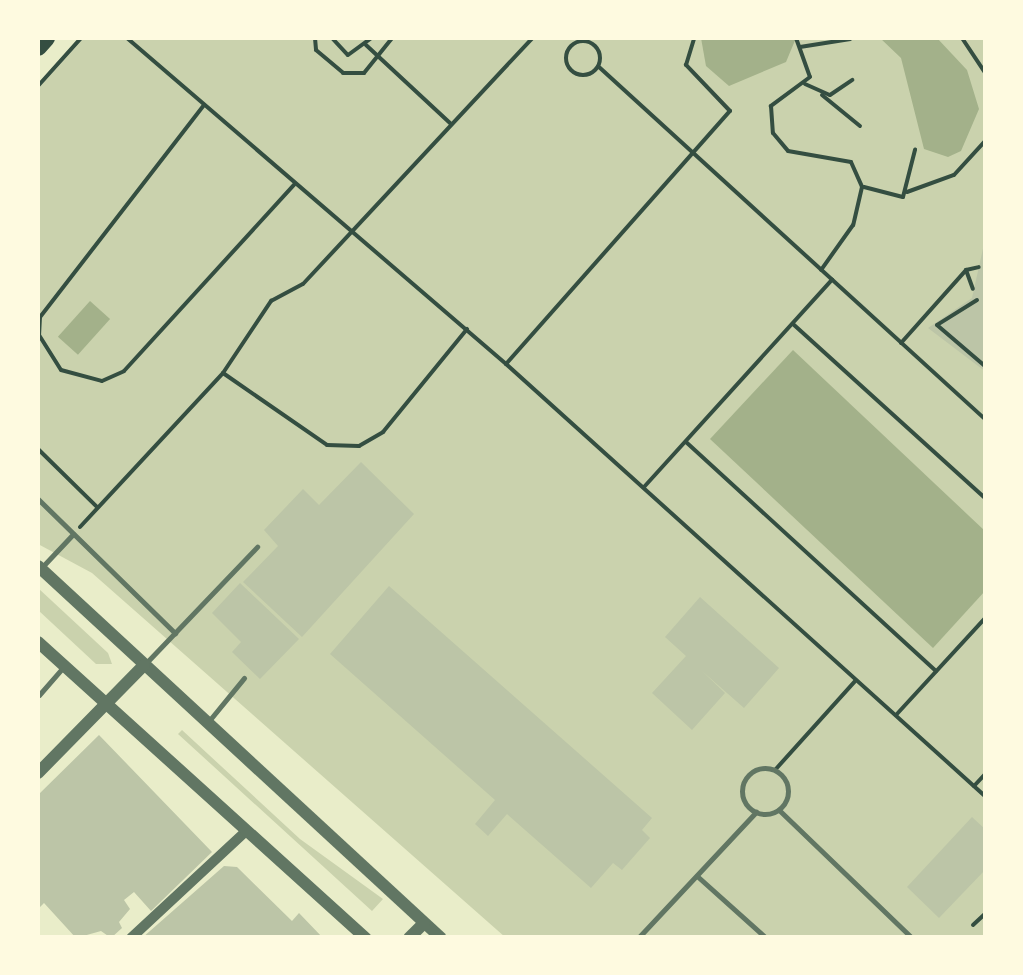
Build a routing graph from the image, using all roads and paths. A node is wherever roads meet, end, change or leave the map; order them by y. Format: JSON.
{"nodes":[{"id":1,"x":81,"y":38,"type":"edge"},
{"id":2,"x":127,"y":38,"type":"edge"},
{"id":3,"x":315,"y":38,"type":"edge"},
{"id":4,"x":332,"y":38,"type":"edge"},
{"id":5,"x":371,"y":38,"type":"edge"},
{"id":6,"x":392,"y":38,"type":"edge"},
{"id":7,"x":532,"y":38,"type":"edge"},
{"id":8,"x":566,"y":38,"type":"edge"},
{"id":9,"x":694,"y":38,"type":"edge"},
{"id":10,"x":962,"y":38,"type":"edge"},
{"id":11,"x":850,"y":39,"type":"edge"},
{"id":12,"x":798,"y":42,"type":"edge"},
{"id":13,"x":573,"y":44,"type":"junction"},
{"id":14,"x":366,"y":45,"type":"junction"},
{"id":15,"x":340,"y":48,"type":"junction"},
{"id":16,"x":378,"y":56,"type":"junction"},
{"id":17,"x":329,"y":61,"type":"junction"},
{"id":18,"x":598,"y":67,"type":"junction"},
{"id":19,"x":986,"y":74,"type":"edge"},
{"id":20,"x":852,"y":80,"type":"dead end"},
{"id":21,"x":804,"y":84,"type":"junction"},
{"id":22,"x":38,"y":86,"type":"edge"},
{"id":23,"x":822,"y":95,"type":"junction"},
{"id":24,"x":204,"y":105,"type":"junction"},
{"id":25,"x":452,"y":124,"type":"junction"},
{"id":26,"x":860,"y":126,"type":"dead end"},
{"id":27,"x":986,"y":140,"type":"edge"},
{"id":28,"x":915,"y":150,"type":"dead end"},
{"id":29,"x":695,"y":155,"type":"junction"},
{"id":30,"x":294,"y":184,"type":"junction"},
{"id":31,"x":862,"y":187,"type":"junction"},
{"id":32,"x":908,"y":192,"type":"junction"},
{"id":33,"x":354,"y":229,"type":"junction"},
{"id":34,"x":979,"y":267,"type":"dead end"},
{"id":35,"x":821,"y":270,"type":"junction"},
{"id":36,"x":966,"y":270,"type":"junction"},
{"id":37,"x":832,"y":280,"type":"junction"},
{"id":38,"x":974,"y":288,"type":"dead end"},
{"id":39,"x":977,"y":300,"type":"dead end"},
{"id":40,"x":793,"y":324,"type":"junction"},
{"id":41,"x":467,"y":329,"type":"junction"},
{"id":42,"x":901,"y":343,"type":"junction"},
{"id":43,"x":506,"y":364,"type":"junction"},
{"id":44,"x":986,"y":368,"type":"edge"},
{"id":45,"x":223,"y":372,"type":"junction"},
{"id":46,"x":986,"y":420,"type":"edge"},
{"id":47,"x":686,"y":442,"type":"junction"},
{"id":48,"x":38,"y":449,"type":"edge"},
{"id":49,"x":644,"y":487,"type":"junction"},
{"id":50,"x":986,"y":498,"type":"edge"},
{"id":51,"x":38,"y":499,"type":"edge"},
{"id":52,"x":97,"y":507,"type":"junction"},
{"id":53,"x":74,"y":534,"type":"junction"},
{"id":54,"x":258,"y":547,"type":"dead end"},
{"id":55,"x":39,"y":567,"type":"edge"},
{"id":56,"x":986,"y":617,"type":"edge"},
{"id":57,"x":175,"y":633,"type":"junction"},
{"id":58,"x":38,"y":642,"type":"edge"},
{"id":59,"x":144,"y":665,"type":"junction"},
{"id":60,"x":64,"y":667,"type":"junction"},
{"id":61,"x":936,"y":671,"type":"junction"},
{"id":62,"x":244,"y":678,"type":"dead end"},
{"id":63,"x":855,"y":681,"type":"junction"},
{"id":64,"x":39,"y":696,"type":"edge"},
{"id":65,"x":106,"y":705,"type":"junction"},
{"id":66,"x":896,"y":716,"type":"junction"},
{"id":67,"x":207,"y":722,"type":"junction"},
{"id":68,"x":53,"y":736,"type":"dead end"},
{"id":69,"x":64,"y":747,"type":"junction"},
{"id":70,"x":775,"y":770,"type":"junction"},
{"id":71,"x":986,"y":773,"type":"edge"},
{"id":72,"x":38,"y":774,"type":"edge"},
{"id":73,"x":974,"y":786,"type":"junction"},
{"id":74,"x":986,"y":797,"type":"edge"},
{"id":75,"x":779,"y":810,"type":"junction"},
{"id":76,"x":756,"y":812,"type":"junction"},
{"id":77,"x":246,"y":832,"type":"junction"},
{"id":78,"x":697,"y":876,"type":"junction"},
{"id":79,"x":986,"y":913,"type":"edge"},
{"id":80,"x":424,"y":922,"type":"junction"},
{"id":81,"x":972,"y":925,"type":"dead end"},
{"id":82,"x":131,"y":938,"type":"edge"},
{"id":83,"x":366,"y":938,"type":"edge"},
{"id":84,"x":409,"y":938,"type":"edge"},
{"id":85,"x":442,"y":938,"type":"edge"},
{"id":86,"x":638,"y":938,"type":"edge"},
{"id":87,"x":766,"y":938,"type":"edge"},
{"id":88,"x":912,"y":938,"type":"edge"}],
"edges":[{"from":1,"to":22,"type":"path"},
{"from":2,"to":24,"type":"path"},
{"from":3,"to":17,"type":"path"},
{"from":4,"to":15,"type":"path"},
{"from":5,"to":14,"type":"path"},
{"from":6,"to":16,"type":"path"},
{"from":7,"to":25,"type":"path"},
{"from":8,"to":13,"type":"path"},
{"from":9,"to":29,"type":"path"},
{"from":10,"to":19,"type":"path"},
{"from":11,"to":12,"type":"path"},
{"from":12,"to":21,"type":"path"},
{"from":13,"to":18,"type":"path"},
{"from":13,"to":18,"type":"path"},
{"from":14,"to":15,"type":"path"},
{"from":14,"to":16,"type":"path"},
{"from":15,"to":17,"type":"path"},
{"from":16,"to":17,"type":"path"},
{"from":16,"to":25,"type":"path"},
{"from":18,"to":29,"type":"path"},
{"from":20,"to":23,"type":"path"},
{"from":21,"to":23,"type":"path"},
{"from":21,"to":31,"type":"path"},
{"from":23,"to":26,"type":"path"},
{"from":24,"to":30,"type":"path"},
{"from":24,"to":30,"type":"path"},
{"from":25,"to":33,"type":"path"},
{"from":27,"to":32,"type":"path"},
{"from":28,"to":32,"type":"path"},
{"from":29,"to":35,"type":"path"},
{"from":29,"to":43,"type":"path"},
{"from":30,"to":33,"type":"path"},
{"from":31,"to":32,"type":"path"},
{"from":31,"to":35,"type":"path"},
{"from":33,"to":41,"type":"path"},
{"from":33,"to":45,"type":"path"},
{"from":34,"to":36,"type":"path"},
{"from":35,"to":37,"type":"path"},
{"from":36,"to":38,"type":"path"},
{"from":36,"to":42,"type":"path"},
{"from":37,"to":40,"type":"path"},
{"from":37,"to":42,"type":"path"},
{"from":39,"to":44,"type":"path"},
{"from":40,"to":47,"type":"path"},
{"from":40,"to":50,"type":"path"},
{"from":41,"to":43,"type":"path"},
{"from":41,"to":45,"type":"path"},
{"from":42,"to":46,"type":"path"},
{"from":43,"to":49,"type":"path"},
{"from":45,"to":52,"type":"path"},
{"from":47,"to":49,"type":"path"},
{"from":47,"to":61,"type":"path"},
{"from":48,"to":52,"type":"path"},
{"from":49,"to":63,"type":"path"},
{"from":51,"to":53,"type":"lane"},
{"from":52,"to":53,"type":"path"},
{"from":53,"to":55,"type":"lane"},
{"from":53,"to":57,"type":"lane"},
{"from":54,"to":57,"type":"lane"},
{"from":55,"to":59,"type":"street"},
{"from":56,"to":61,"type":"path"},
{"from":57,"to":59,"type":"lane"},
{"from":58,"to":60,"type":"street"},
{"from":59,"to":65,"type":"street"},
{"from":59,"to":67,"type":"street"},
{"from":60,"to":64,"type":"lane"},
{"from":60,"to":65,"type":"street"},
{"from":61,"to":66,"type":"path"},
{"from":62,"to":67,"type":"lane"},
{"from":63,"to":66,"type":"path"},
{"from":63,"to":70,"type":"path"},
{"from":65,"to":69,"type":"street"},
{"from":65,"to":77,"type":"street"},
{"from":66,"to":73,"type":"path"},
{"from":67,"to":80,"type":"street"},
{"from":68,"to":69,"type":"lane"},
{"from":69,"to":72,"type":"street"},
{"from":70,"to":75,"type":"lane"},
{"from":70,"to":76,"type":"lane"},
{"from":71,"to":73,"type":"path"},
{"from":73,"to":74,"type":"path"},
{"from":75,"to":76,"type":"lane"},
{"from":75,"to":88,"type":"lane"},
{"from":76,"to":78,"type":"lane"},
{"from":77,"to":82,"type":"street"},
{"from":77,"to":83,"type":"street"},
{"from":78,"to":86,"type":"lane"},
{"from":78,"to":87,"type":"lane"},
{"from":79,"to":81,"type":"path"},
{"from":80,"to":84,"type":"street"},
{"from":80,"to":85,"type":"street"}]}
